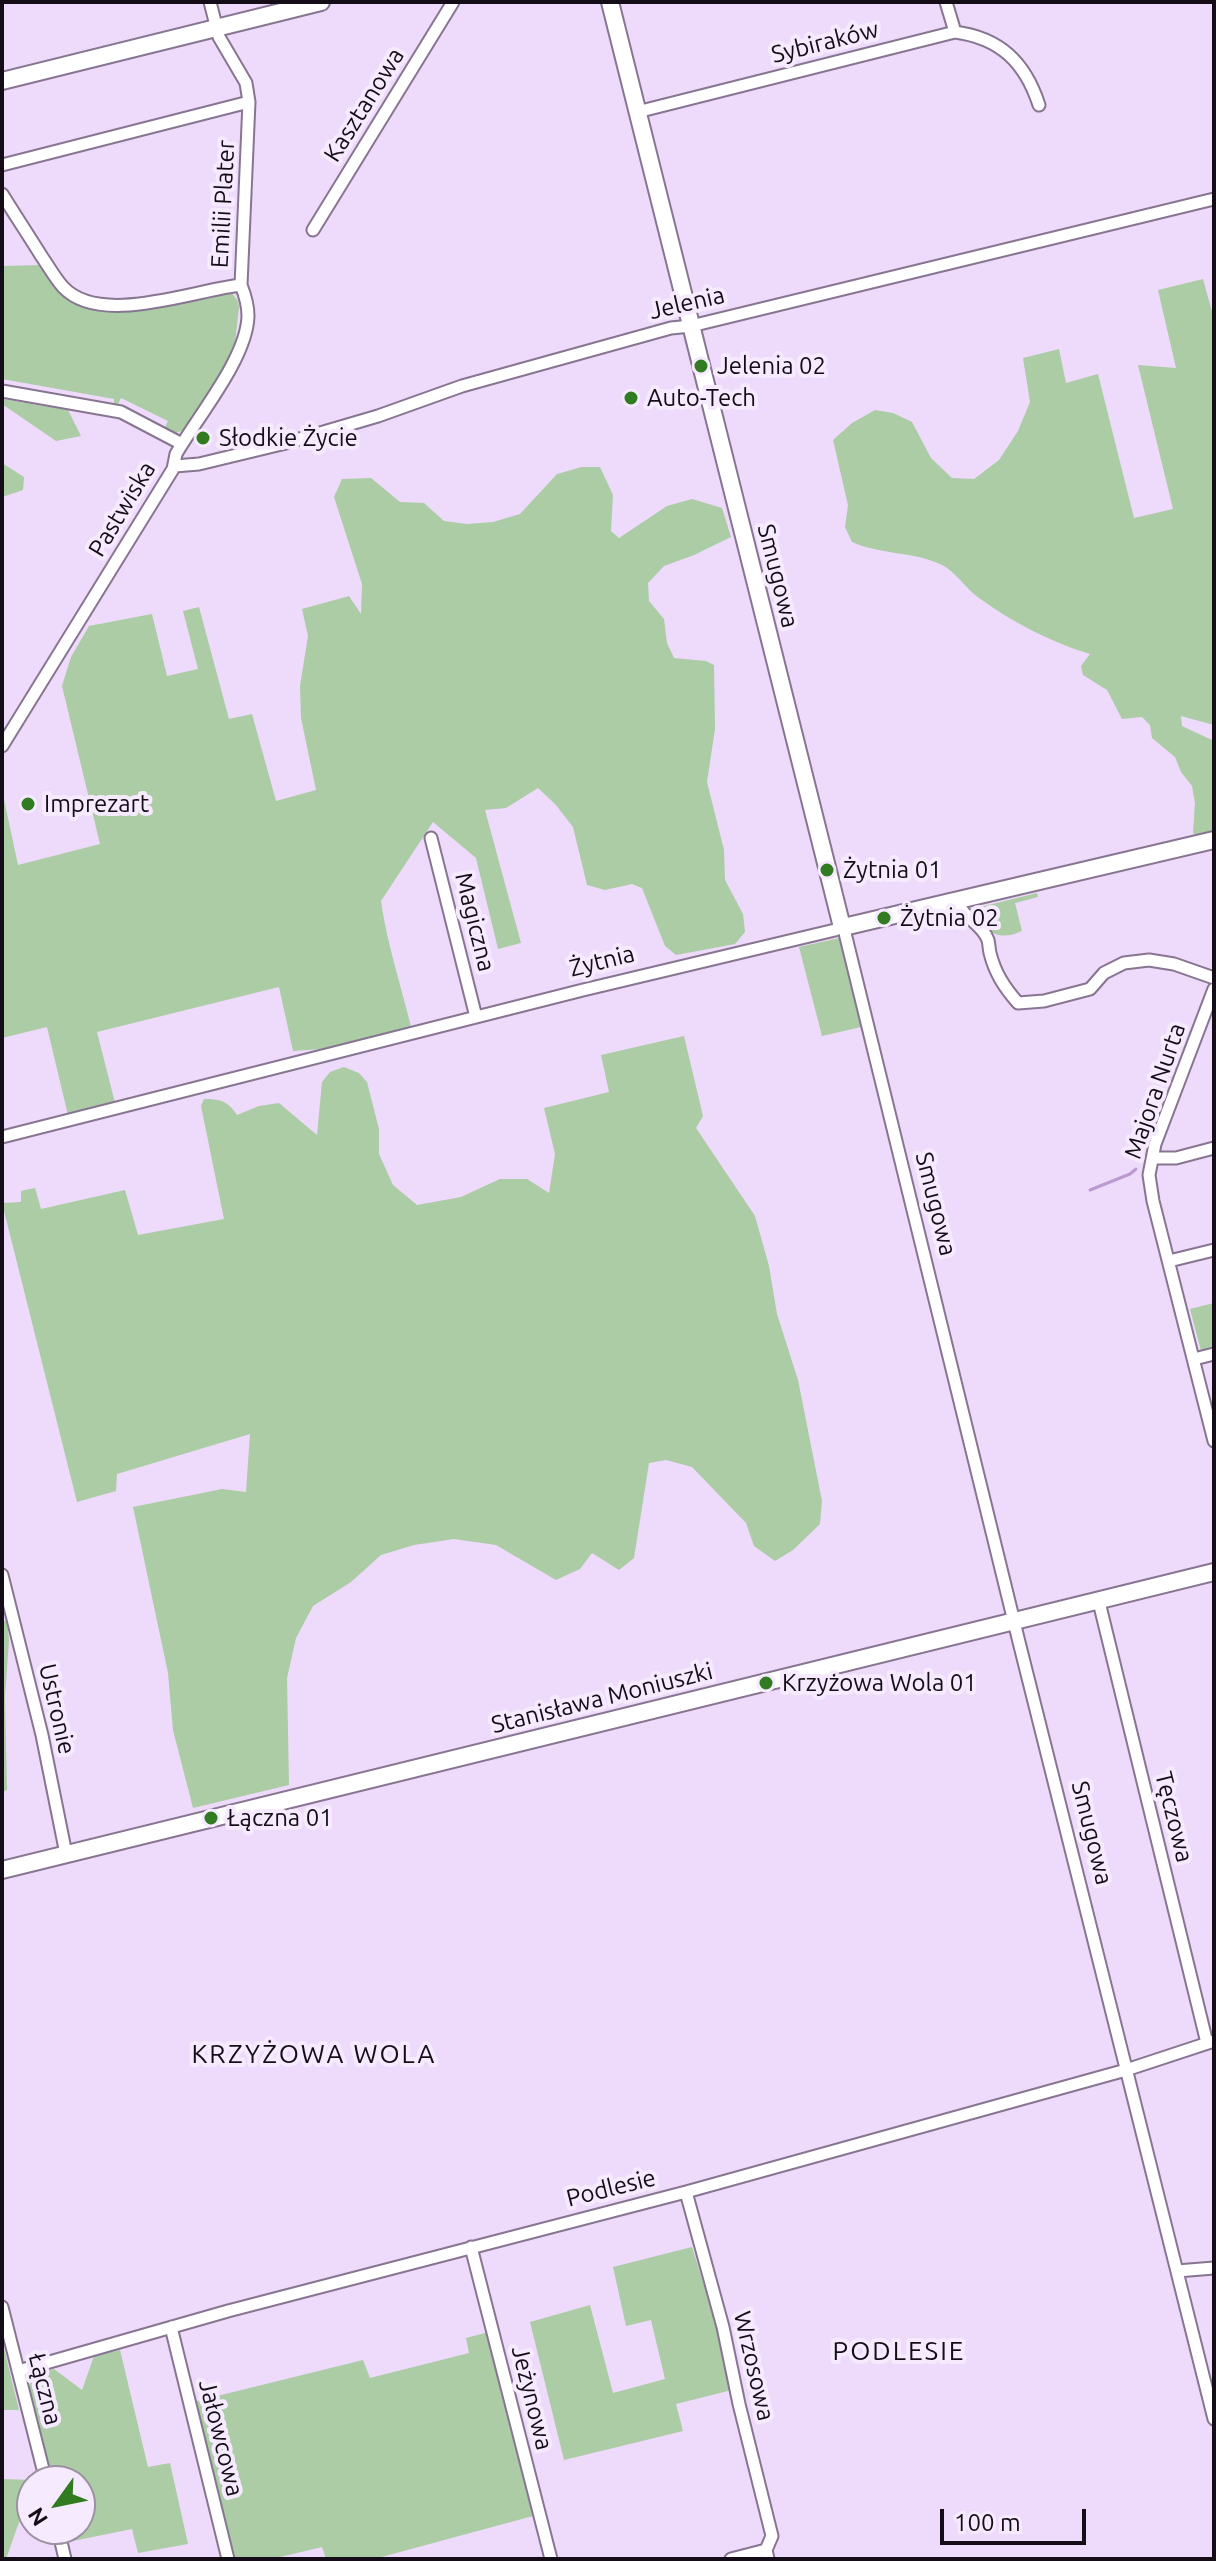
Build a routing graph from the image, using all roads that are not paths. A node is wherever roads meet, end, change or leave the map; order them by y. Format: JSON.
{"nodes":[{"id":1,"x":210,"y":2,"type":"edge"},
{"id":2,"x":321,"y":2,"type":"edge"},
{"id":3,"x":453,"y":2,"type":"edge"},
{"id":4,"x":610,"y":2,"type":"edge"},
{"id":5,"x":946,"y":2,"type":"edge"},
{"id":6,"x":217,"y":28,"type":"junction"},
{"id":7,"x":955,"y":32,"type":"junction"},
{"id":8,"x":2,"y":81,"type":"edge"},
{"id":9,"x":249,"y":102,"type":"junction"},
{"id":10,"x":1039,"y":105,"type":"dead end"},
{"id":11,"x":637,"y":112,"type":"junction"},
{"id":12,"x":2,"y":165,"type":"edge"},
{"id":13,"x":2,"y":194,"type":"edge"},
{"id":14,"x":1214,"y":199,"type":"edge"},
{"id":15,"x":313,"y":230,"type":"dead end"},
{"id":16,"x":241,"y":285,"type":"junction"},
{"id":17,"x":691,"y":326,"type":"junction"},
{"id":18,"x":2,"y":391,"type":"edge"},
{"id":19,"x":182,"y":444,"type":"junction"},
{"id":20,"x":175,"y":466,"type":"junction"},
{"id":21,"x":2,"y":746,"type":"edge"},
{"id":22,"x":431,"y":838,"type":"dead end"},
{"id":23,"x":1214,"y":840,"type":"edge"},
{"id":24,"x":957,"y":900,"type":"junction"},
{"id":25,"x":843,"y":925,"type":"junction"},
{"id":26,"x":1214,"y":978,"type":"edge"},
{"id":27,"x":1214,"y":989,"type":"edge"},
{"id":28,"x":476,"y":1017,"type":"junction"},
{"id":29,"x":2,"y":1137,"type":"edge"},
{"id":30,"x":1214,"y":1148,"type":"edge"},
{"id":31,"x":1153,"y":1158,"type":"junction"},
{"id":32,"x":1214,"y":1250,"type":"edge"},
{"id":33,"x":1169,"y":1261,"type":"junction"},
{"id":34,"x":1214,"y":1354,"type":"edge"},
{"id":35,"x":1194,"y":1359,"type":"junction"},
{"id":36,"x":1214,"y":1441,"type":"edge"},
{"id":37,"x":1214,"y":1572,"type":"edge"},
{"id":38,"x":2,"y":1575,"type":"edge"},
{"id":39,"x":1099,"y":1602,"type":"junction"},
{"id":40,"x":1014,"y":1622,"type":"junction"},
{"id":41,"x":66,"y":1854,"type":"junction"},
{"id":42,"x":2,"y":1870,"type":"edge"},
{"id":43,"x":1210,"y":2042,"type":"edge"},
{"id":44,"x":1126,"y":2070,"type":"junction"},
{"id":45,"x":686,"y":2192,"type":"junction"},
{"id":46,"x":471,"y":2247,"type":"junction"},
{"id":47,"x":1214,"y":2268,"type":"edge"},
{"id":48,"x":1177,"y":2271,"type":"junction"},
{"id":49,"x":2,"y":2307,"type":"edge"},
{"id":50,"x":171,"y":2327,"type":"junction"},
{"id":51,"x":18,"y":2371,"type":"junction"},
{"id":52,"x":1214,"y":2419,"type":"edge"},
{"id":53,"x":42,"y":2465,"type":"edge"},
{"id":54,"x":767,"y":2554,"type":"edge"},
{"id":55,"x":228,"y":2559,"type":"edge"},
{"id":56,"x":551,"y":2559,"type":"edge"},
{"id":57,"x":731,"y":2559,"type":"edge"}],
"edges":[{"from":1,"to":6,"type":"street","name":"Emilii Plater"},
{"from":2,"to":6,"type":"street"},
{"from":3,"to":15,"type":"street","name":"Kasztanowa"},
{"from":4,"to":11,"type":"street","name":"Smugowa"},
{"from":5,"to":7,"type":"street"},
{"from":6,"to":8,"type":"street"},
{"from":6,"to":9,"type":"street","name":"Emilii Plater"},
{"from":7,"to":10,"type":"street"},
{"from":7,"to":11,"type":"street","name":"Sybiraków"},
{"from":9,"to":12,"type":"street"},
{"from":9,"to":16,"type":"street","name":"Emilii Plater"},
{"from":11,"to":17,"type":"street","name":"Smugowa"},
{"from":13,"to":16,"type":"street","name":"Emilii Plater"},
{"from":14,"to":17,"type":"street","name":"Jelenia"},
{"from":16,"to":19,"type":"street","name":"Pastwiska"},
{"from":17,"to":20,"type":"street","name":"Jelenia"},
{"from":17,"to":25,"type":"street","name":"Smugowa"},
{"from":18,"to":19,"type":"street"},
{"from":19,"to":20,"type":"street","name":"Pastwiska"},
{"from":20,"to":21,"type":"street","name":"Pastwiska"},
{"from":22,"to":28,"type":"street","name":"Magiczna"},
{"from":23,"to":24,"type":"street","name":"Żytnia"},
{"from":24,"to":25,"type":"street","name":"Żytnia"},
{"from":24,"to":26,"type":"street"},
{"from":25,"to":28,"type":"street","name":"Żytnia"},
{"from":25,"to":40,"type":"street","name":"Smugowa"},
{"from":27,"to":31,"type":"street","name":"Majora Nurta"},
{"from":28,"to":29,"type":"street","name":"Żytnia"},
{"from":30,"to":31,"type":"street"},
{"from":31,"to":33,"type":"street","name":"Majora Nurta"},
{"from":32,"to":33,"type":"street"},
{"from":33,"to":35,"type":"street","name":"Majora Nurta"},
{"from":34,"to":35,"type":"street"},
{"from":35,"to":36,"type":"street","name":"Majora Nurta"},
{"from":37,"to":39,"type":"street","name":"Stanisława Moniuszki"},
{"from":38,"to":41,"type":"street","name":"Ustronie"},
{"from":39,"to":40,"type":"street","name":"Stanisława Moniuszki"},
{"from":39,"to":43,"type":"street","name":"Tęczowa"},
{"from":40,"to":41,"type":"street","name":"Stanisława Moniuszki"},
{"from":40,"to":44,"type":"street","name":"Smugowa"},
{"from":41,"to":42,"type":"street","name":"Stanisława Moniuszki"},
{"from":43,"to":44,"type":"street","name":"Podlesie"},
{"from":44,"to":45,"type":"street","name":"Podlesie"},
{"from":44,"to":48,"type":"street","name":"Smugowa"},
{"from":45,"to":46,"type":"street","name":"Podlesie"},
{"from":45,"to":54,"type":"street","name":"Wrzosowa"},
{"from":46,"to":50,"type":"street","name":"Podlesie"},
{"from":46,"to":56,"type":"street","name":"Jeżynowa"},
{"from":47,"to":48,"type":"street"},
{"from":48,"to":52,"type":"street","name":"Smugowa"},
{"from":49,"to":51,"type":"street","name":"Łączna"},
{"from":50,"to":51,"type":"street","name":"Podlesie"},
{"from":50,"to":55,"type":"street","name":"Jałowcowa"},
{"from":51,"to":53,"type":"street","name":"Łączna"},
{"from":54,"to":57,"type":"street","name":"Wrzosowa"}]}
